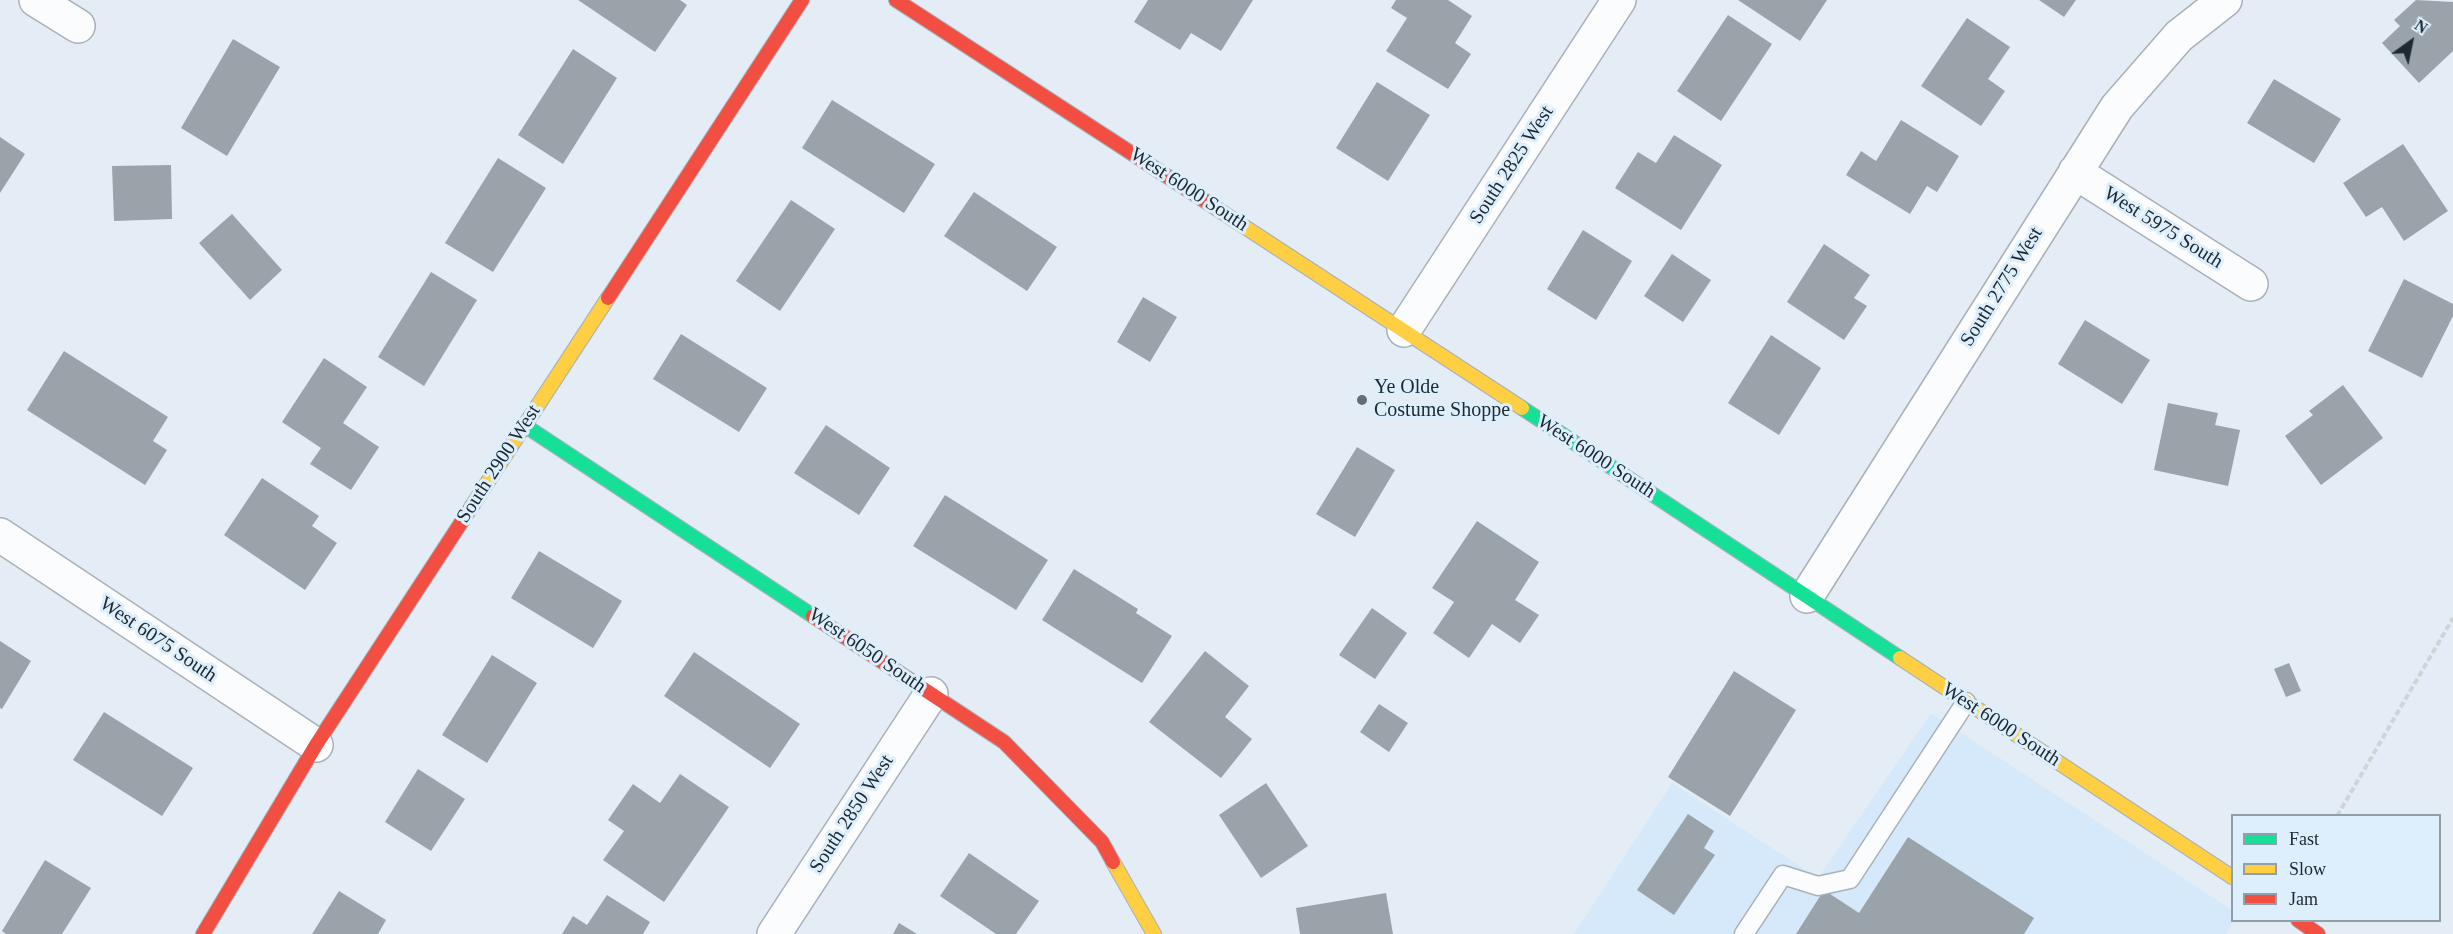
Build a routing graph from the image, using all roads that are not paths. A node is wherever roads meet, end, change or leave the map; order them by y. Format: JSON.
{"nodes":[{"id":1,"x":36,"y":0,"type":"edge"},
{"id":2,"x":802,"y":0,"type":"edge"},
{"id":3,"x":896,"y":0,"type":"edge"},
{"id":4,"x":1619,"y":0,"type":"edge"},
{"id":5,"x":2225,"y":0,"type":"edge"},
{"id":6,"x":78,"y":26,"type":"dead end"},
{"id":7,"x":2075,"y":172,"type":"junction"},
{"id":8,"x":2251,"y":284,"type":"dead end"},
{"id":9,"x":1404,"y":330,"type":"junction"},
{"id":10,"x":524,"y":425,"type":"junction"},
{"id":11,"x":0,"y":534,"type":"edge"},
{"id":12,"x":1807,"y":596,"type":"junction"},
{"id":13,"x":931,"y":694,"type":"junction"},
{"id":14,"x":1966,"y":702,"type":"junction"},
{"id":15,"x":316,"y":745,"type":"junction"},
{"id":16,"x":2231,"y":877,"type":"edge"},
{"id":17,"x":2300,"y":922,"type":"edge"},
{"id":18,"x":203,"y":934,"type":"edge"},
{"id":19,"x":774,"y":934,"type":"edge"},
{"id":20,"x":1154,"y":934,"type":"edge"},
{"id":21,"x":1744,"y":934,"type":"edge"},
{"id":22,"x":2318,"y":934,"type":"edge"}],
"edges":[{"from":1,"to":6,"type":"street"},
{"from":2,"to":10,"type":"street","name":"South 2900 West"},
{"from":3,"to":9,"type":"street","name":"West 6000 South"},
{"from":4,"to":9,"type":"street","name":"South 2825 West"},
{"from":5,"to":7,"type":"street","name":"South 2775 West"},
{"from":7,"to":8,"type":"street","name":"West 5975 South"},
{"from":7,"to":12,"type":"street","name":"South 2775 West"},
{"from":9,"to":12,"type":"street","name":"West 6000 South"},
{"from":10,"to":13,"type":"street","name":"West 6050 South"},
{"from":10,"to":15,"type":"street","name":"South 2900 West"},
{"from":11,"to":15,"type":"street","name":"West 6075 South"},
{"from":12,"to":14,"type":"street","name":"West 6000 South"},
{"from":13,"to":19,"type":"street","name":"South 2850 West"},
{"from":13,"to":20,"type":"street","name":"West 6050 South"},
{"from":14,"to":16,"type":"street","name":"West 6000 South"},
{"from":14,"to":21,"type":"lane"},
{"from":15,"to":18,"type":"street","name":"South 2900 West"},
{"from":17,"to":22,"type":"street"}]}
